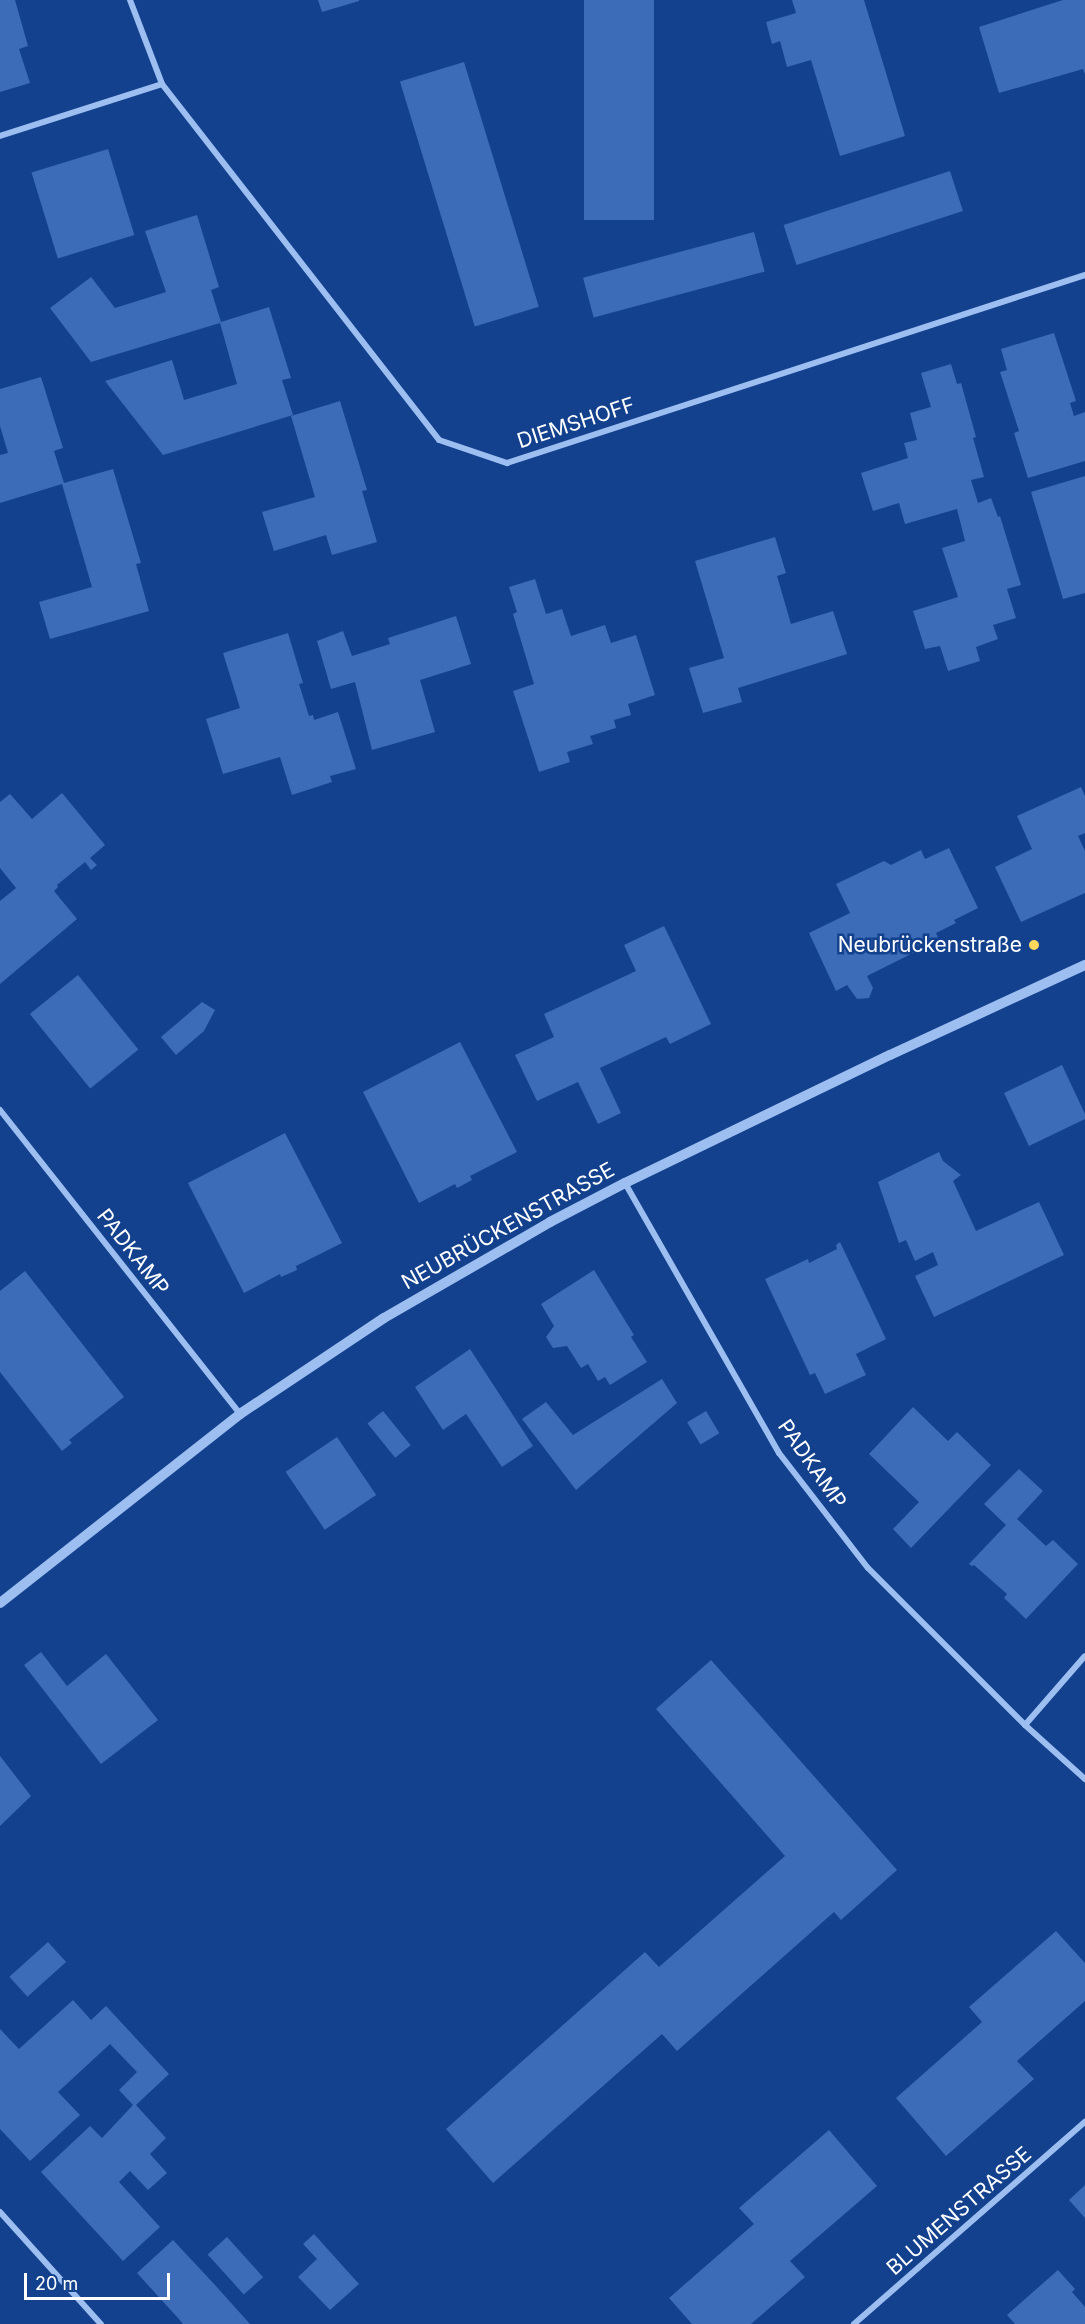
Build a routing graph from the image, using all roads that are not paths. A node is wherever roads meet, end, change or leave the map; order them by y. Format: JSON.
{"nodes":[{"id":1,"x":130,"y":0,"type":"edge"},
{"id":2,"x":162,"y":84,"type":"junction"},
{"id":3,"x":0,"y":136,"type":"edge"},
{"id":4,"x":1085,"y":274,"type":"edge"},
{"id":5,"x":1085,"y":965,"type":"edge"},
{"id":6,"x":0,"y":1110,"type":"edge"},
{"id":7,"x":625,"y":1183,"type":"junction"},
{"id":8,"x":240,"y":1414,"type":"junction"},
{"id":9,"x":0,"y":1603,"type":"edge"},
{"id":10,"x":1085,"y":1656,"type":"edge"},
{"id":11,"x":1024,"y":1725,"type":"junction"},
{"id":12,"x":1085,"y":1779,"type":"edge"},
{"id":13,"x":1085,"y":2122,"type":"edge"},
{"id":14,"x":0,"y":2212,"type":"edge"},
{"id":15,"x":101,"y":2324,"type":"edge"},
{"id":16,"x":854,"y":2324,"type":"edge"}],
"edges":[{"from":1,"to":2,"type":"street","name":"DIEMSHOFF"},
{"from":2,"to":3,"type":"street"},
{"from":2,"to":4,"type":"street","name":"DIEMSHOFF"},
{"from":5,"to":7,"type":"street","name":"NEUBRÜCKENSTRASSE"},
{"from":6,"to":8,"type":"street","name":"PADKAMP"},
{"from":7,"to":8,"type":"street","name":"NEUBRÜCKENSTRASSE"},
{"from":7,"to":11,"type":"street","name":"PADKAMP"},
{"from":8,"to":9,"type":"street","name":"NEUBRÜCKENSTRASSE"},
{"from":10,"to":11,"type":"street"},
{"from":11,"to":12,"type":"street","name":"PADKAMP"},
{"from":13,"to":16,"type":"street","name":"BLUMENSTRASSE"},
{"from":14,"to":15,"type":"street"}]}
